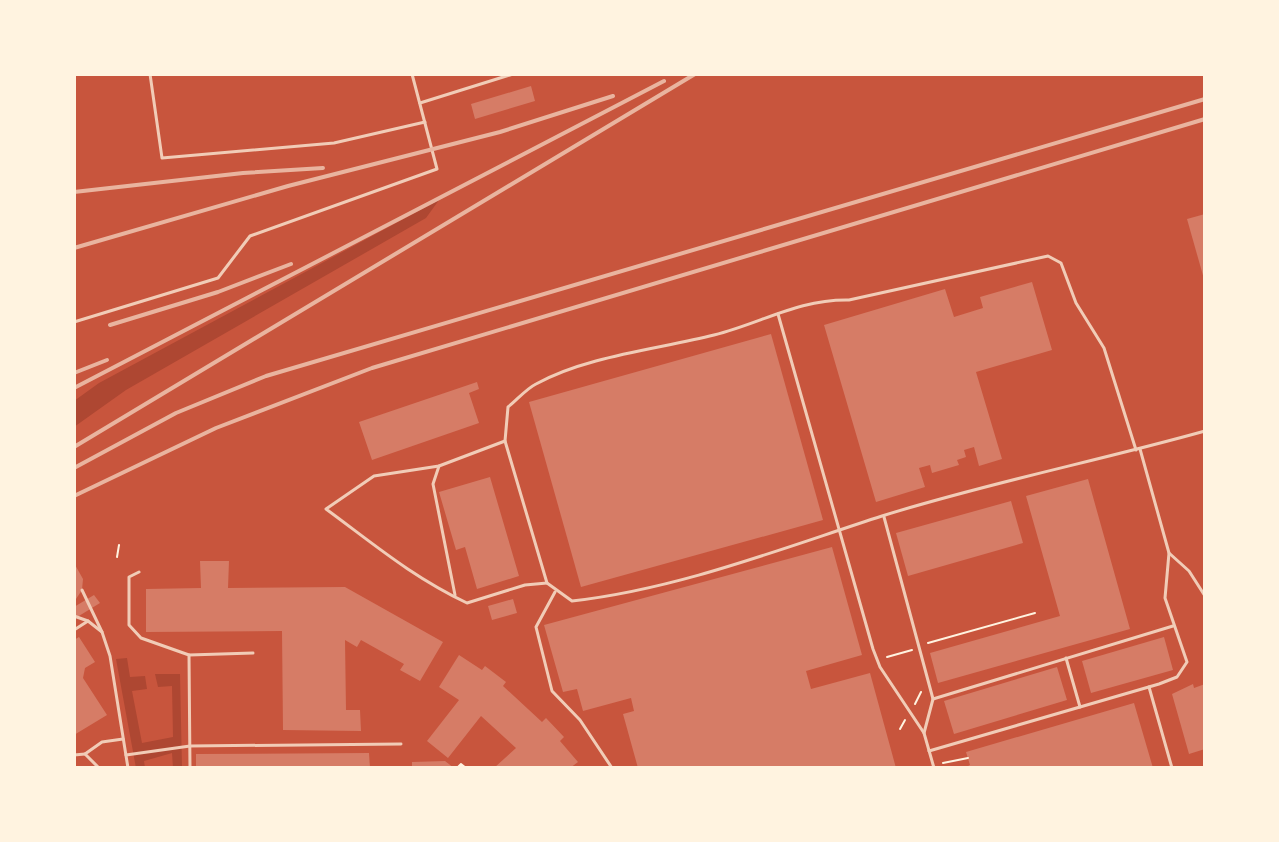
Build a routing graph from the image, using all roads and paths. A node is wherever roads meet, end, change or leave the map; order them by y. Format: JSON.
{"nodes":[{"id":1,"x":150,"y":74,"type":"edge"},
{"id":2,"x":412,"y":74,"type":"edge"},
{"id":3,"x":513,"y":74,"type":"edge"},
{"id":4,"x":420,"y":103,"type":"junction"},
{"id":5,"x":425,"y":122,"type":"junction"},
{"id":6,"x":778,"y":314,"type":"junction"},
{"id":7,"x":74,"y":322,"type":"edge"},
{"id":8,"x":1205,"y":431,"type":"edge"},
{"id":9,"x":505,"y":441,"type":"junction"},
{"id":10,"x":1138,"y":450,"type":"junction"},
{"id":11,"x":439,"y":466,"type":"junction"},
{"id":12,"x":884,"y":516,"type":"junction"},
{"id":13,"x":840,"y":531,"type":"junction"},
{"id":14,"x":119,"y":545,"type":"dead end"},
{"id":15,"x":1169,"y":553,"type":"junction"},
{"id":16,"x":117,"y":557,"type":"dead end"},
{"id":17,"x":139,"y":572,"type":"dead end"},
{"id":18,"x":547,"y":583,"type":"junction"},
{"id":19,"x":82,"y":590,"type":"dead end"},
{"id":20,"x":555,"y":592,"type":"junction"},
{"id":21,"x":1205,"y":596,"type":"edge"},
{"id":22,"x":456,"y":598,"type":"junction"},
{"id":23,"x":1035,"y":613,"type":"dead end"},
{"id":24,"x":74,"y":616,"type":"edge"},
{"id":25,"x":88,"y":621,"type":"junction"},
{"id":26,"x":1173,"y":626,"type":"junction"},
{"id":27,"x":74,"y":630,"type":"edge"},
{"id":28,"x":102,"y":632,"type":"junction"},
{"id":29,"x":920,"y":646,"type":"junction"},
{"id":30,"x":873,"y":649,"type":"junction"},
{"id":31,"x":253,"y":653,"type":"dead end"},
{"id":32,"x":189,"y":655,"type":"junction"},
{"id":33,"x":1066,"y":658,"type":"junction"},
{"id":34,"x":928,"y":680,"type":"junction"},
{"id":35,"x":1149,"y":687,"type":"junction"},
{"id":36,"x":933,"y":699,"type":"junction"},
{"id":37,"x":1080,"y":707,"type":"junction"},
{"id":38,"x":910,"y":712,"type":"junction"},
{"id":39,"x":900,"y":729,"type":"dead end"},
{"id":40,"x":924,"y":733,"type":"junction"},
{"id":41,"x":123,"y":739,"type":"junction"},
{"id":42,"x":401,"y":744,"type":"dead end"},
{"id":43,"x":190,"y":746,"type":"junction"},
{"id":44,"x":929,"y":751,"type":"junction"},
{"id":45,"x":85,"y":754,"type":"junction"},
{"id":46,"x":74,"y":755,"type":"edge"},
{"id":47,"x":126,"y":755,"type":"junction"},
{"id":48,"x":968,"y":758,"type":"dead end"},
{"id":49,"x":933,"y":767,"type":"edge"},
{"id":50,"x":99,"y":768,"type":"edge"},
{"id":51,"x":128,"y":768,"type":"edge"},
{"id":52,"x":190,"y":768,"type":"edge"},
{"id":53,"x":457,"y":768,"type":"edge"},
{"id":54,"x":466,"y":768,"type":"edge"},
{"id":55,"x":612,"y":768,"type":"edge"},
{"id":56,"x":1172,"y":768,"type":"edge"}],
"edges":[{"from":1,"to":5,"type":"lane"},
{"from":2,"to":4,"type":"lane"},
{"from":3,"to":4,"type":"lane"},
{"from":4,"to":5,"type":"lane"},
{"from":5,"to":7,"type":"lane"},
{"from":6,"to":9,"type":"lane"},
{"from":6,"to":10,"type":"lane"},
{"from":6,"to":13,"type":"lane"},
{"from":8,"to":10,"type":"lane"},
{"from":9,"to":11,"type":"lane"},
{"from":9,"to":18,"type":"lane"},
{"from":10,"to":12,"type":"lane"},
{"from":10,"to":15,"type":"lane"},
{"from":11,"to":22,"type":"lane"},
{"from":11,"to":22,"type":"lane"},
{"from":12,"to":13,"type":"lane"},
{"from":12,"to":29,"type":"lane"},
{"from":13,"to":20,"type":"lane"},
{"from":13,"to":30,"type":"lane"},
{"from":14,"to":16,"type":"path"},
{"from":15,"to":21,"type":"lane"},
{"from":15,"to":26,"type":"lane"},
{"from":17,"to":32,"type":"lane"},
{"from":18,"to":20,"type":"lane"},
{"from":18,"to":22,"type":"lane"},
{"from":19,"to":28,"type":"lane"},
{"from":20,"to":55,"type":"lane"},
{"from":23,"to":29,"type":"path"},
{"from":24,"to":25,"type":"lane"},
{"from":25,"to":27,"type":"lane"},
{"from":25,"to":28,"type":"lane"},
{"from":26,"to":33,"type":"lane"},
{"from":26,"to":35,"type":"lane"},
{"from":28,"to":41,"type":"lane"},
{"from":29,"to":30,"type":"path"},
{"from":29,"to":34,"type":"lane"},
{"from":30,"to":38,"type":"lane"},
{"from":31,"to":32,"type":"lane"},
{"from":32,"to":43,"type":"lane"},
{"from":33,"to":36,"type":"lane"},
{"from":33,"to":37,"type":"lane"},
{"from":34,"to":36,"type":"lane"},
{"from":34,"to":38,"type":"path"},
{"from":35,"to":37,"type":"lane"},
{"from":35,"to":56,"type":"lane"},
{"from":36,"to":40,"type":"lane"},
{"from":37,"to":44,"type":"lane"},
{"from":38,"to":39,"type":"path"},
{"from":38,"to":40,"type":"lane"},
{"from":40,"to":44,"type":"lane"},
{"from":41,"to":45,"type":"lane"},
{"from":41,"to":47,"type":"lane"},
{"from":42,"to":43,"type":"lane"},
{"from":43,"to":47,"type":"lane"},
{"from":43,"to":52,"type":"lane"},
{"from":44,"to":49,"type":"lane"},
{"from":45,"to":46,"type":"lane"},
{"from":45,"to":50,"type":"lane"},
{"from":47,"to":51,"type":"lane"},
{"from":48,"to":49,"type":"path"},
{"from":53,"to":54,"type":"path"}]}
